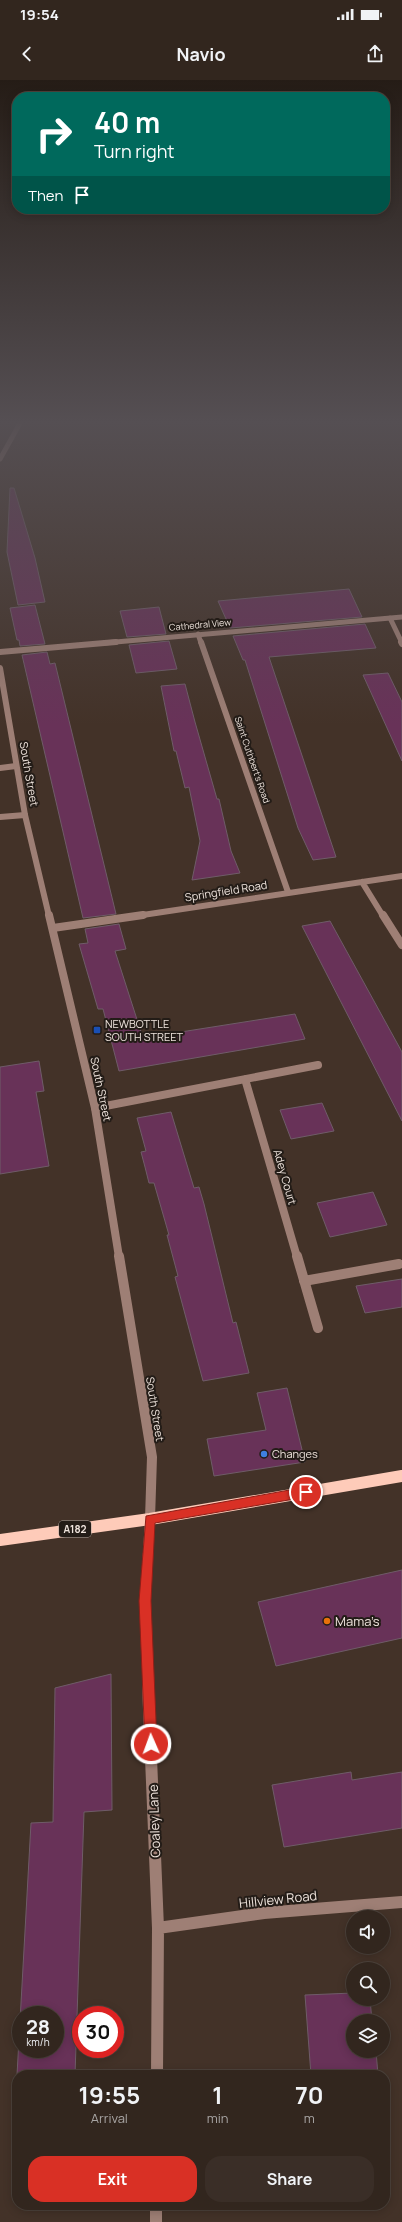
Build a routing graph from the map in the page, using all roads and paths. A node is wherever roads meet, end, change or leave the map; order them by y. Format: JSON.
{"nodes":[{"id":1,"x":402,"y":617,"type":"edge"},
{"id":2,"x":390,"y":618,"type":"junction"},
{"id":3,"x":198,"y":634,"type":"junction"},
{"id":4,"x":402,"y":644,"type":"edge"},
{"id":5,"x":0,"y":652,"type":"edge"},
{"id":6,"x":0,"y":668,"type":"edge"},
{"id":7,"x":16,"y":766,"type":"junction"},
{"id":8,"x":0,"y":768,"type":"edge"},
{"id":9,"x":25,"y":815,"type":"junction"},
{"id":10,"x":0,"y":817,"type":"edge"},
{"id":11,"x":402,"y":876,"type":"edge"},
{"id":12,"x":362,"y":882,"type":"junction"},
{"id":13,"x":288,"y":892,"type":"junction"},
{"id":14,"x":53,"y":928,"type":"junction"},
{"id":15,"x":402,"y":945,"type":"edge"},
{"id":16,"x":318,"y":1065,"type":"dead end"},
{"id":17,"x":245,"y":1079,"type":"junction"},
{"id":18,"x":95,"y":1108,"type":"junction"},
{"id":19,"x":399,"y":1264,"type":"dead end"},
{"id":20,"x":304,"y":1281,"type":"junction"},
{"id":21,"x":318,"y":1328,"type":"dead end"},
{"id":22,"x":402,"y":1476,"type":"edge"},
{"id":23,"x":150,"y":1519,"type":"junction"},
{"id":24,"x":0,"y":1540,"type":"edge"},
{"id":25,"x":402,"y":1902,"type":"edge"},
{"id":26,"x":158,"y":1928,"type":"junction"},
{"id":27,"x":157,"y":2070,"type":"edge"},
{"id":28,"x":156,"y":2210,"type":"edge"},
{"id":29,"x":156,"y":2222,"type":"edge"}],
"edges":[{"from":1,"to":2,"type":"street","name":"Cathedral View"},
{"from":2,"to":3,"type":"street","name":"Cathedral View"},
{"from":2,"to":4,"type":"street"},
{"from":3,"to":5,"type":"street","name":"Cathedral View"},
{"from":3,"to":13,"type":"street","name":"Saint Cuthbert's Road"},
{"from":6,"to":7,"type":"street","name":"South Street"},
{"from":7,"to":8,"type":"street"},
{"from":7,"to":9,"type":"street","name":"South Street"},
{"from":9,"to":10,"type":"street"},
{"from":9,"to":14,"type":"street","name":"South Street"},
{"from":11,"to":12,"type":"street","name":"Springfield Road"},
{"from":12,"to":13,"type":"street","name":"Springfield Road"},
{"from":12,"to":15,"type":"street"},
{"from":13,"to":14,"type":"street","name":"Springfield Road"},
{"from":14,"to":18,"type":"street","name":"South Street"},
{"from":16,"to":17,"type":"street"},
{"from":17,"to":18,"type":"street"},
{"from":17,"to":20,"type":"street","name":"Adey Court"},
{"from":18,"to":23,"type":"street","name":"South Street"},
{"from":19,"to":20,"type":"street"},
{"from":20,"to":21,"type":"street","name":"Adey Court"},
{"from":22,"to":23,"type":"main road","number":"A182"},
{"from":23,"to":24,"type":"main road","number":"A182"},
{"from":23,"to":26,"type":"street","name":"Coaley Lane"},
{"from":25,"to":26,"type":"street","name":"Hillview Road"},
{"from":26,"to":27,"type":"street","name":"Coaley Lane"},
{"from":28,"to":29,"type":"street"}]}
